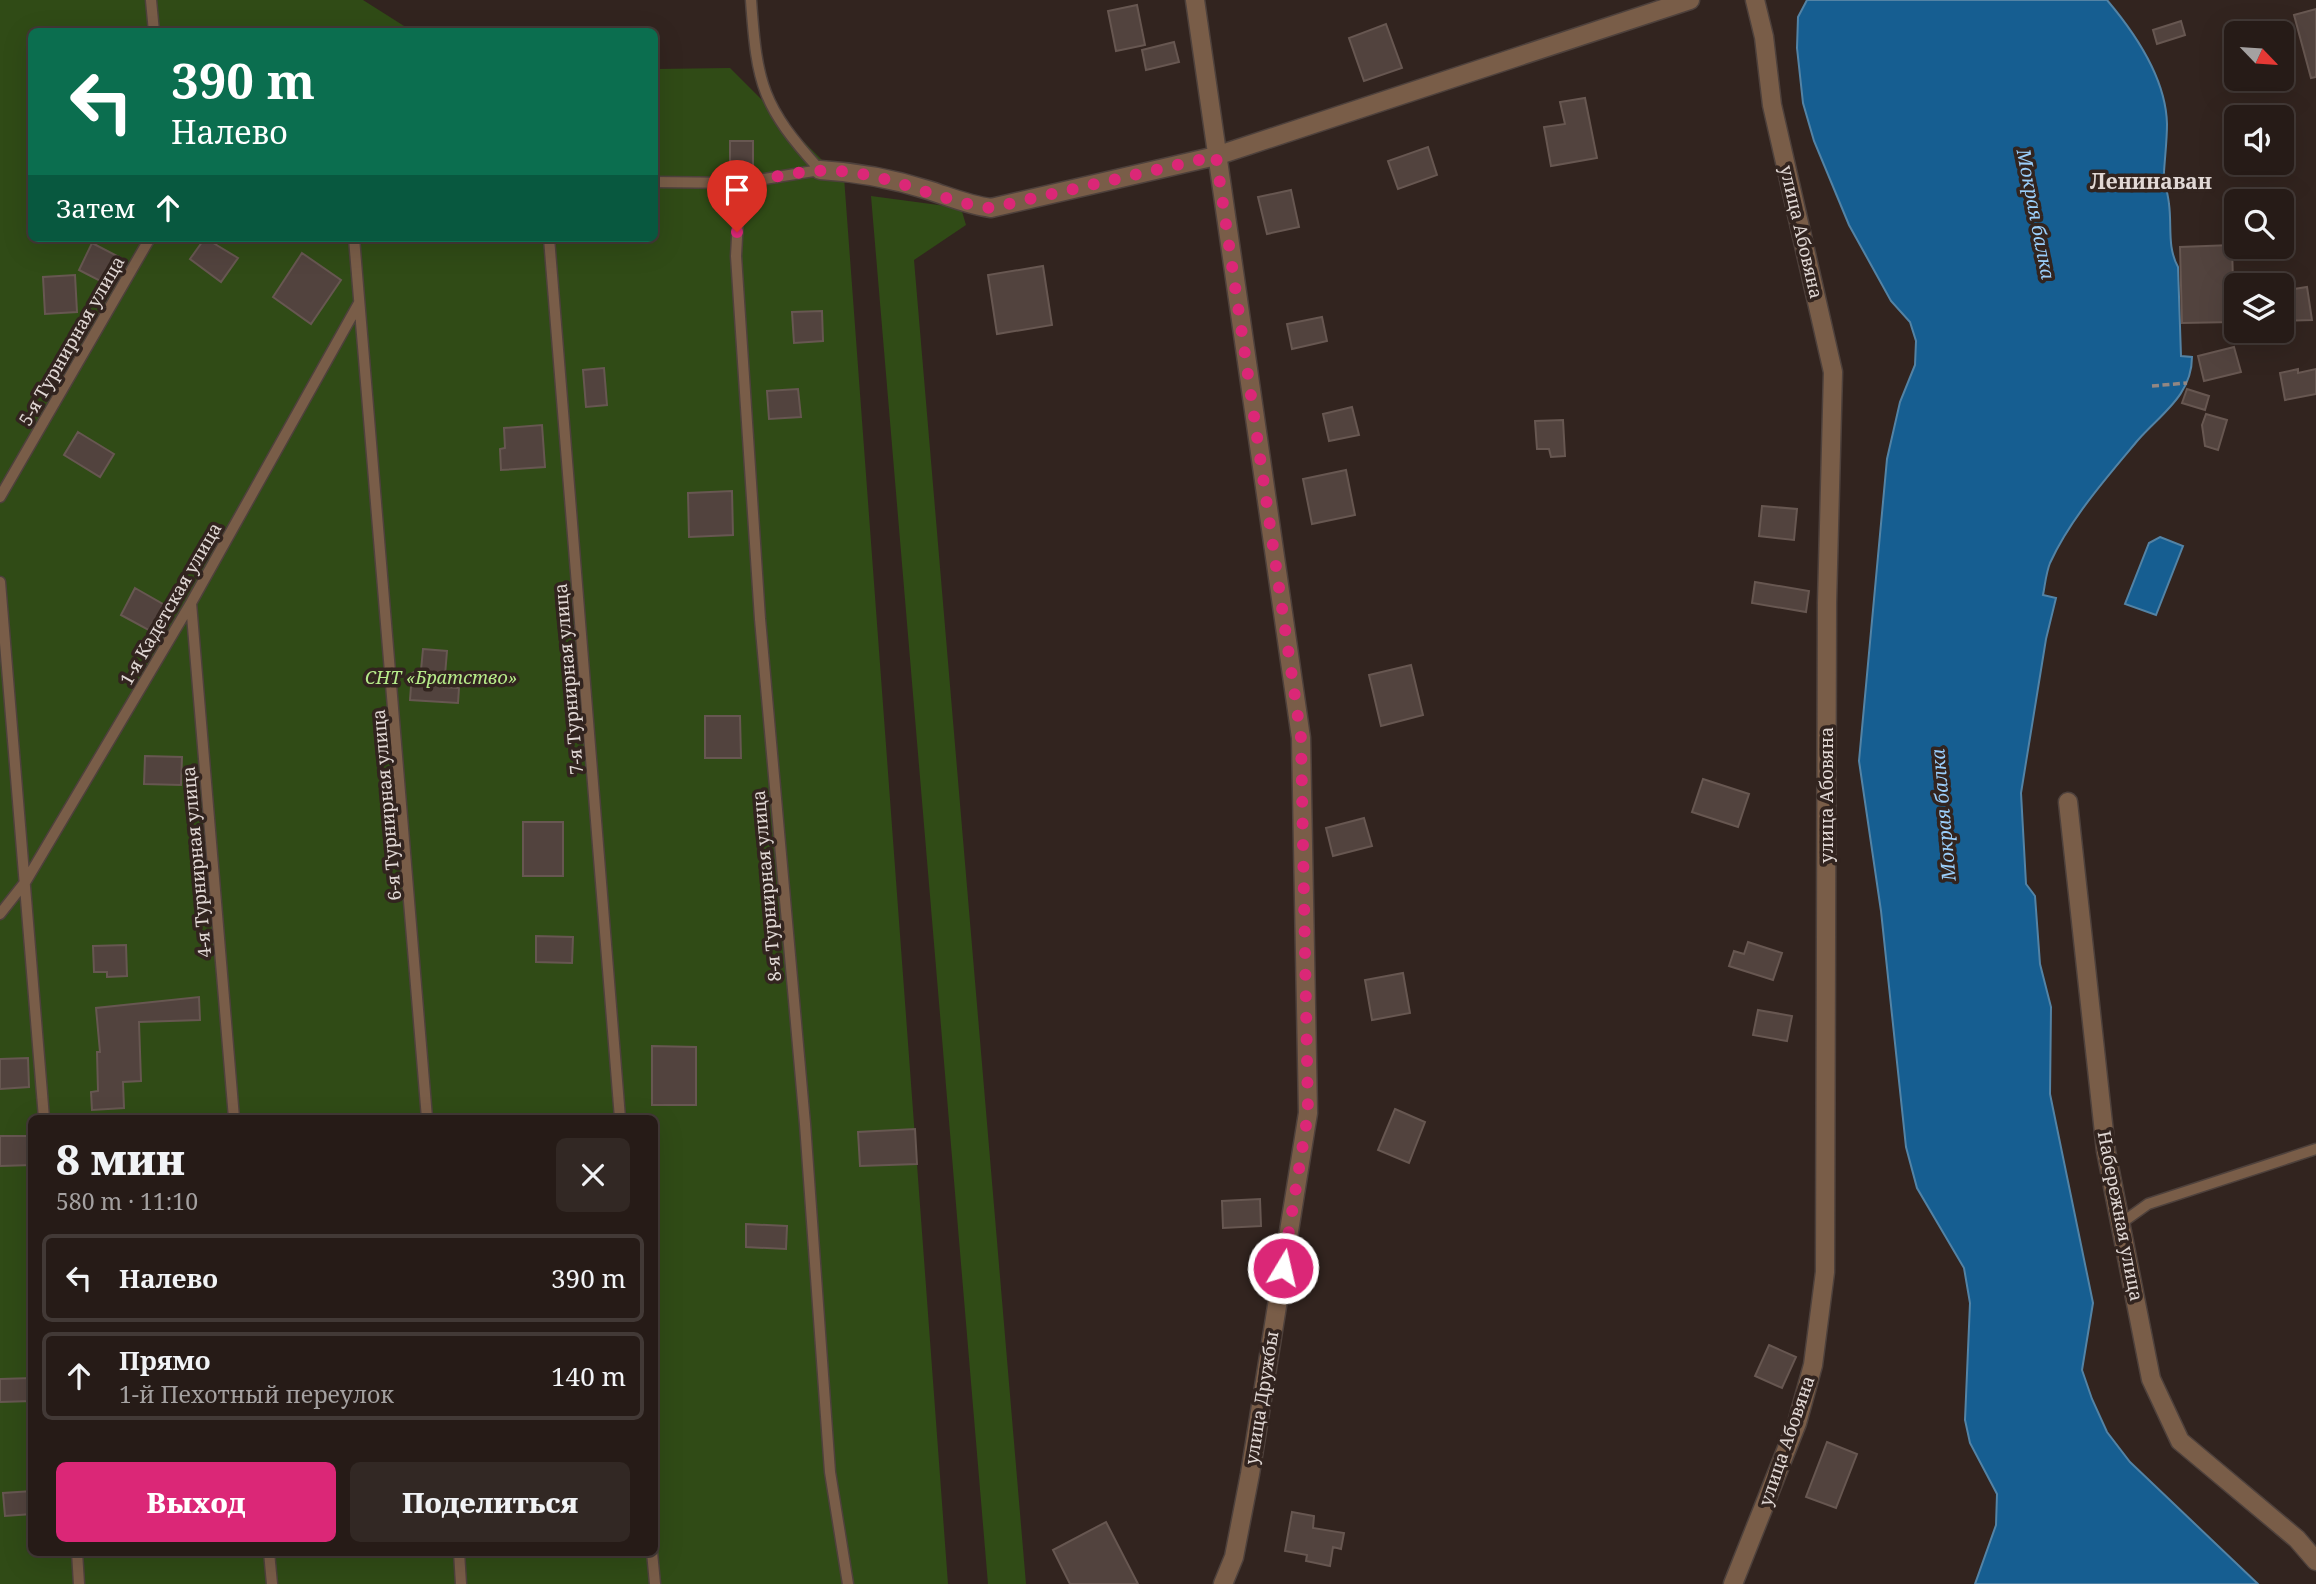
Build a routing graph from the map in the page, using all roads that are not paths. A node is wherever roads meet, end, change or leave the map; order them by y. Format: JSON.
{"nodes":[{"id":1,"x":151,"y":0,"type":"edge"},
{"id":2,"x":751,"y":0,"type":"edge"},
{"id":3,"x":1195,"y":0,"type":"edge"},
{"id":4,"x":1690,"y":0,"type":"edge"},
{"id":5,"x":1755,"y":0,"type":"edge"},
{"id":6,"x":154,"y":28,"type":"edge"},
{"id":7,"x":1216,"y":156,"type":"junction"},
{"id":8,"x":820,"y":170,"type":"junction"},
{"id":9,"x":658,"y":182,"type":"edge"},
{"id":10,"x":740,"y":184,"type":"junction"},
{"id":11,"x":148,"y":242,"type":"edge"},
{"id":12,"x":354,"y":242,"type":"edge"},
{"id":13,"x":549,"y":242,"type":"edge"},
{"id":14,"x":359,"y":303,"type":"junction"},
{"id":15,"x":0,"y":496,"type":"edge"},
{"id":16,"x":0,"y":582,"type":"edge"},
{"id":17,"x":191,"y":603,"type":"junction"},
{"id":18,"x":2068,"y":802,"type":"dead end"},
{"id":19,"x":26,"y":881,"type":"junction"},
{"id":20,"x":0,"y":914,"type":"edge"},
{"id":21,"x":44,"y":1115,"type":"edge"},
{"id":22,"x":233,"y":1115,"type":"edge"},
{"id":23,"x":427,"y":1115,"type":"edge"},
{"id":24,"x":620,"y":1115,"type":"edge"},
{"id":25,"x":2316,"y":1149,"type":"edge"},
{"id":26,"x":2120,"y":1224,"type":"junction"},
{"id":27,"x":77,"y":1556,"type":"edge"},
{"id":28,"x":269,"y":1556,"type":"edge"},
{"id":29,"x":459,"y":1556,"type":"edge"},
{"id":30,"x":652,"y":1556,"type":"edge"},
{"id":31,"x":2316,"y":1561,"type":"edge"},
{"id":32,"x":79,"y":1584,"type":"edge"},
{"id":33,"x":272,"y":1584,"type":"edge"},
{"id":34,"x":461,"y":1584,"type":"edge"},
{"id":35,"x":655,"y":1584,"type":"edge"},
{"id":36,"x":848,"y":1584,"type":"edge"},
{"id":37,"x":1223,"y":1584,"type":"edge"},
{"id":38,"x":1733,"y":1584,"type":"edge"}],
"edges":[{"from":1,"to":6,"type":"lane"},
{"from":2,"to":8,"type":"lane"},
{"from":3,"to":7,"type":"street","name":"улица Дружбы"},
{"from":4,"to":7,"type":"street"},
{"from":5,"to":38,"type":"street","name":"улица Абовяна"},
{"from":7,"to":8,"type":"street"},
{"from":7,"to":37,"type":"street","name":"улица Дружбы"},
{"from":8,"to":10,"type":"lane"},
{"from":9,"to":10,"type":"lane"},
{"from":10,"to":36,"type":"lane","name":"8-я Турнирная улица"},
{"from":11,"to":15,"type":"lane","name":"5-я Турнирная улица"},
{"from":12,"to":14,"type":"lane","name":"6-я Турнирная улица"},
{"from":13,"to":24,"type":"lane","name":"7-я Турнирная улица"},
{"from":14,"to":17,"type":"lane","name":"1-я Кадетская улица"},
{"from":14,"to":23,"type":"lane","name":"6-я Турнирная улица"},
{"from":16,"to":19,"type":"lane"},
{"from":17,"to":19,"type":"lane","name":"1-я Кадетская улица"},
{"from":17,"to":22,"type":"lane","name":"4-я Турнирная улица"},
{"from":18,"to":26,"type":"street","name":"Набережная улица"},
{"from":19,"to":20,"type":"lane","name":"1-я Кадетская улица"},
{"from":19,"to":21,"type":"lane"},
{"from":25,"to":26,"type":"lane"},
{"from":26,"to":31,"type":"street","name":"Набережная улица"},
{"from":27,"to":32,"type":"lane"},
{"from":28,"to":33,"type":"lane"},
{"from":29,"to":34,"type":"lane"},
{"from":30,"to":35,"type":"lane"}]}
